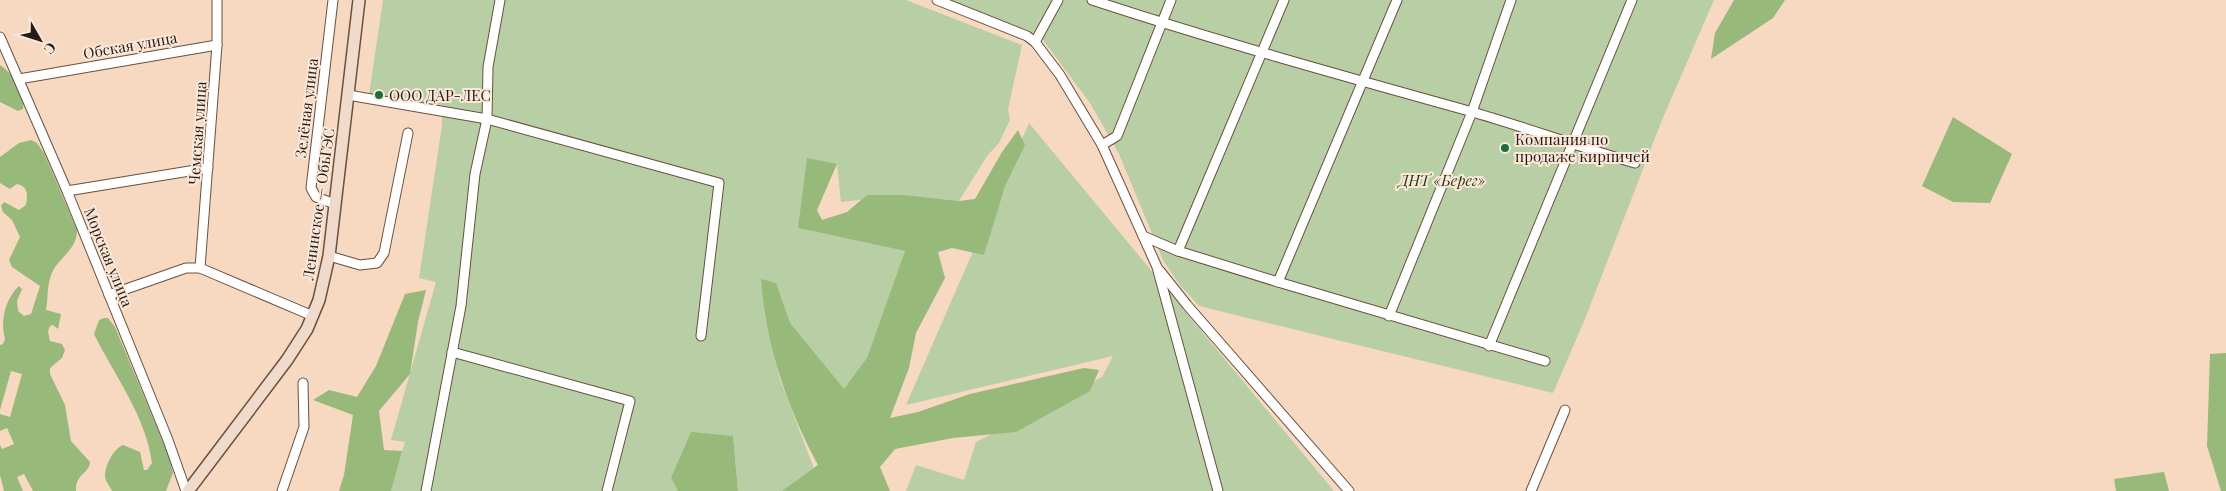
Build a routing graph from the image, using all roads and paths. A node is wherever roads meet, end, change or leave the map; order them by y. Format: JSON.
{"nodes":[{"id":1,"x":217,"y":0,"type":"edge"},
{"id":2,"x":334,"y":0,"type":"edge"},
{"id":3,"x":359,"y":0,"type":"edge"},
{"id":4,"x":500,"y":0,"type":"edge"},
{"id":5,"x":937,"y":0,"type":"edge"},
{"id":6,"x":1058,"y":0,"type":"edge"},
{"id":7,"x":1092,"y":0,"type":"edge"},
{"id":8,"x":1171,"y":0,"type":"edge"},
{"id":9,"x":1284,"y":0,"type":"edge"},
{"id":10,"x":1397,"y":0,"type":"edge"},
{"id":11,"x":1511,"y":0,"type":"edge"},
{"id":12,"x":1632,"y":0,"type":"edge"},
{"id":13,"x":1162,"y":23,"type":"junction"},
{"id":14,"x":0,"y":37,"type":"edge"},
{"id":15,"x":1036,"y":42,"type":"junction"},
{"id":16,"x":217,"y":44,"type":"junction"},
{"id":17,"x":1262,"y":51,"type":"junction"},
{"id":18,"x":20,"y":79,"type":"junction"},
{"id":19,"x":1362,"y":82,"type":"junction"},
{"id":20,"x":348,"y":95,"type":"junction"},
{"id":21,"x":1472,"y":112,"type":"junction"},
{"id":22,"x":487,"y":119,"type":"junction"},
{"id":23,"x":408,"y":133,"type":"dead end"},
{"id":24,"x":1102,"y":145,"type":"junction"},
{"id":25,"x":1571,"y":145,"type":"junction"},
{"id":26,"x":1635,"y":163,"type":"dead end"},
{"id":27,"x":208,"y":168,"type":"junction"},
{"id":28,"x":67,"y":191,"type":"junction"},
{"id":29,"x":334,"y":204,"type":"junction"},
{"id":30,"x":1143,"y":236,"type":"junction"},
{"id":31,"x":1178,"y":251,"type":"junction"},
{"id":32,"x":329,"y":256,"type":"junction"},
{"id":33,"x":1157,"y":267,"type":"junction"},
{"id":34,"x":200,"y":268,"type":"junction"},
{"id":35,"x":1278,"y":282,"type":"junction"},
{"id":36,"x":109,"y":295,"type":"junction"},
{"id":37,"x":313,"y":316,"type":"junction"},
{"id":38,"x":1389,"y":316,"type":"junction"},
{"id":39,"x":701,"y":336,"type":"dead end"},
{"id":40,"x":1489,"y":346,"type":"junction"},
{"id":41,"x":452,"y":352,"type":"junction"},
{"id":42,"x":1545,"y":361,"type":"dead end"},
{"id":43,"x":303,"y":383,"type":"dead end"},
{"id":44,"x":1565,"y":410,"type":"dead end"},
{"id":45,"x":187,"y":491,"type":"edge"},
{"id":46,"x":282,"y":491,"type":"edge"},
{"id":47,"x":426,"y":491,"type":"edge"},
{"id":48,"x":607,"y":491,"type":"edge"},
{"id":49,"x":1218,"y":491,"type":"edge"},
{"id":50,"x":1349,"y":491,"type":"edge"},
{"id":51,"x":1531,"y":491,"type":"edge"}],
"edges":[{"from":1,"to":16,"type":"street","name":"Чемская улица"},
{"from":2,"to":29,"type":"street","name":"Зелёная улица"},
{"from":3,"to":20,"type":"main road","name":"Ленинское — ОбьГЭС"},
{"from":4,"to":22,"type":"street"},
{"from":5,"to":15,"type":"street"},
{"from":6,"to":15,"type":"street"},
{"from":7,"to":13,"type":"street"},
{"from":8,"to":13,"type":"street"},
{"from":9,"to":17,"type":"street"},
{"from":10,"to":19,"type":"street"},
{"from":11,"to":21,"type":"street"},
{"from":12,"to":25,"type":"street"},
{"from":13,"to":17,"type":"street"},
{"from":13,"to":24,"type":"street"},
{"from":14,"to":18,"type":"street","name":"Морская улица"},
{"from":15,"to":24,"type":"street"},
{"from":16,"to":18,"type":"street","name":"Обская улица"},
{"from":16,"to":27,"type":"street","name":"Чемская улица"},
{"from":17,"to":19,"type":"street"},
{"from":17,"to":31,"type":"street"},
{"from":18,"to":28,"type":"street","name":"Морская улица"},
{"from":19,"to":21,"type":"street"},
{"from":19,"to":35,"type":"street"},
{"from":20,"to":22,"type":"street"},
{"from":20,"to":29,"type":"main road","name":"Ленинское — ОбьГЭС"},
{"from":21,"to":25,"type":"street"},
{"from":21,"to":38,"type":"street"},
{"from":22,"to":39,"type":"street"},
{"from":22,"to":41,"type":"street"},
{"from":23,"to":32,"type":"street"},
{"from":24,"to":30,"type":"street"},
{"from":25,"to":26,"type":"street"},
{"from":25,"to":40,"type":"street"},
{"from":27,"to":28,"type":"street"},
{"from":27,"to":34,"type":"street","name":"Чемская улица"},
{"from":28,"to":36,"type":"street","name":"Морская улица"},
{"from":29,"to":32,"type":"main road","name":"Ленинское — ОбьГЭС"},
{"from":30,"to":31,"type":"street"},
{"from":30,"to":33,"type":"street"},
{"from":31,"to":35,"type":"street"},
{"from":32,"to":37,"type":"main road","name":"Ленинское — ОбьГЭС"},
{"from":33,"to":49,"type":"street"},
{"from":33,"to":50,"type":"street"},
{"from":34,"to":36,"type":"street"},
{"from":34,"to":37,"type":"street"},
{"from":35,"to":38,"type":"street"},
{"from":36,"to":45,"type":"street","name":"Морская улица"},
{"from":37,"to":45,"type":"main road","name":"Ленинское — ОбьГЭС"},
{"from":38,"to":40,"type":"street"},
{"from":40,"to":42,"type":"street"},
{"from":41,"to":47,"type":"street"},
{"from":41,"to":48,"type":"street"},
{"from":43,"to":46,"type":"street"},
{"from":44,"to":51,"type":"street"}]}
